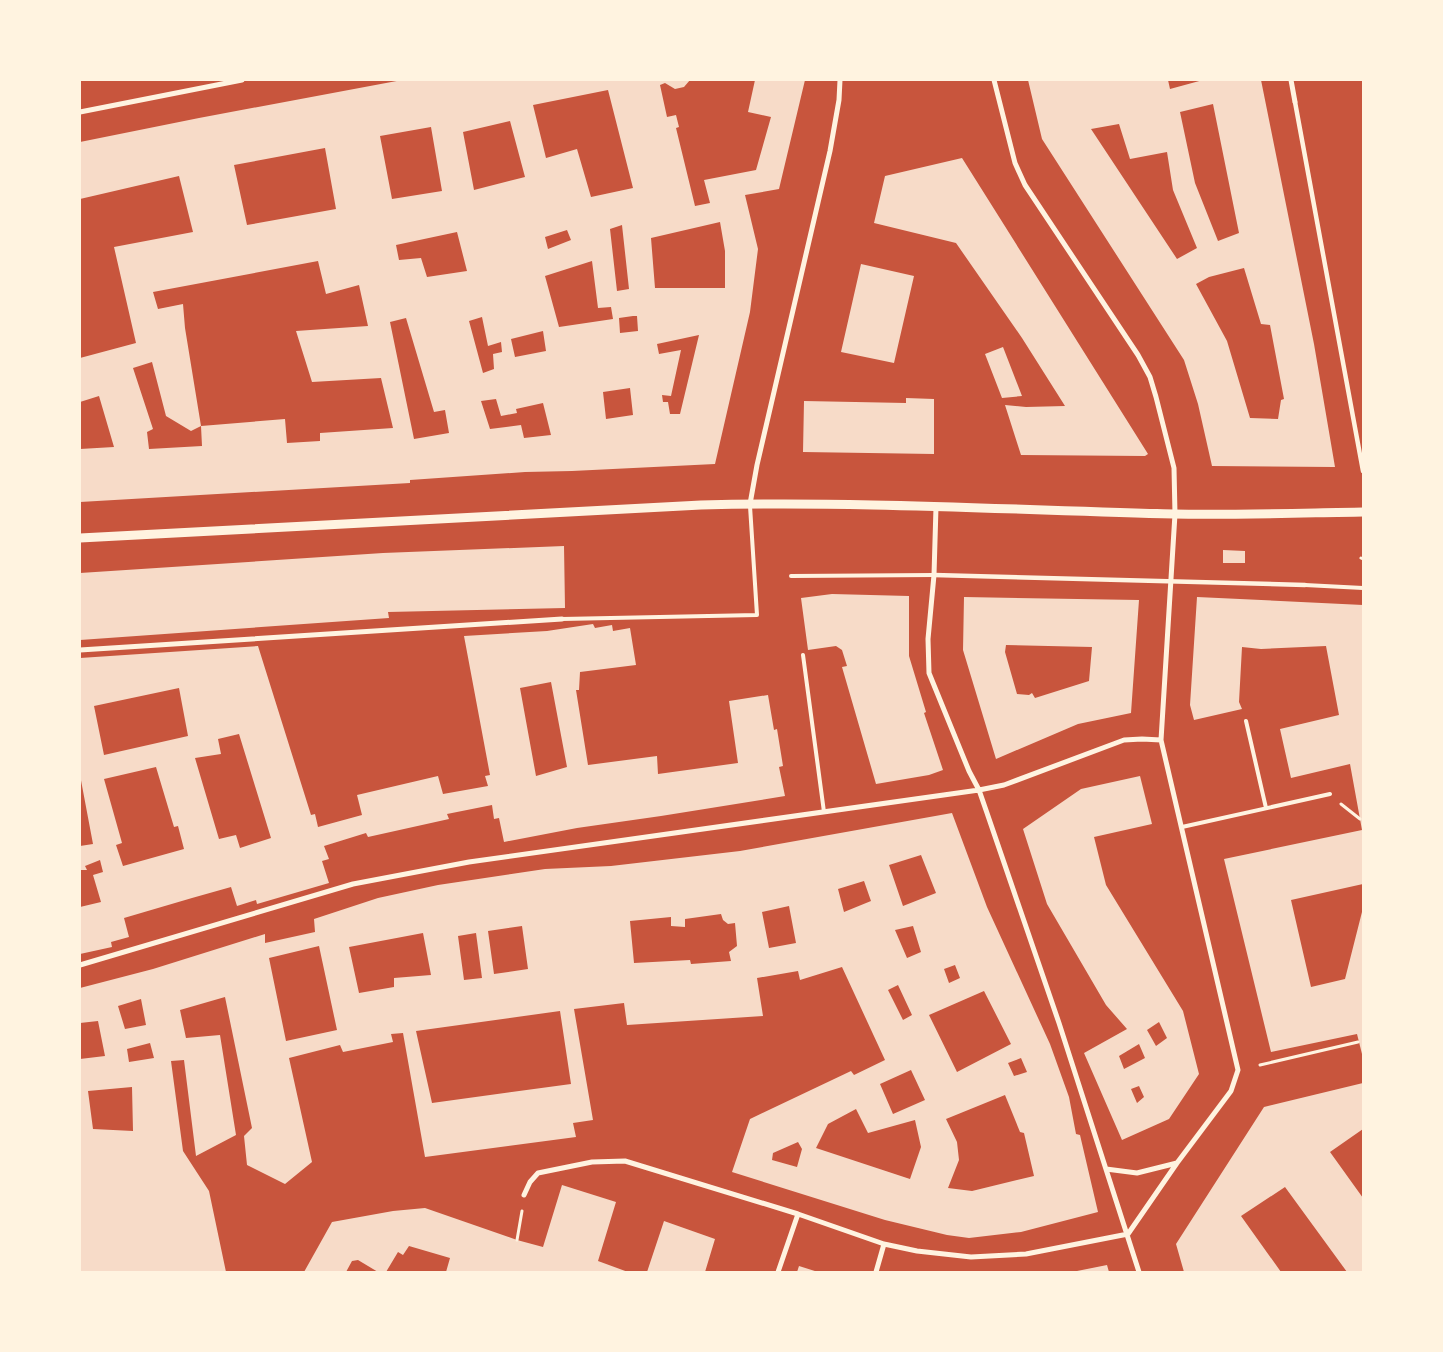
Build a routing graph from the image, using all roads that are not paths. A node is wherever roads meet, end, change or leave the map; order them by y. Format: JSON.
{"nodes":[{"id":1,"x":242,"y":80,"type":"edge"},
{"id":2,"x":840,"y":80,"type":"edge"},
{"id":3,"x":994,"y":80,"type":"edge"},
{"id":4,"x":1291,"y":80,"type":"edge"},
{"id":5,"x":1294,"y":102,"type":"joint"},
{"id":6,"x":80,"y":112,"type":"edge"},
{"id":7,"x":1363,"y":471,"type":"edge"},
{"id":8,"x":750,"y":504,"type":"junction"},
{"id":9,"x":936,"y":507,"type":"junction"},
{"id":10,"x":1363,"y":507,"type":"edge"},
{"id":11,"x":1363,"y":512,"type":"edge"},
{"id":12,"x":1175,"y":514,"type":"junction"},
{"id":13,"x":80,"y":538,"type":"edge"},
{"id":14,"x":934,"y":575,"type":"junction"},
{"id":15,"x":792,"y":576,"type":"dead end"},
{"id":16,"x":1171,"y":581,"type":"junction"},
{"id":17,"x":1305,"y":585,"type":"joint"},
{"id":18,"x":1363,"y":588,"type":"edge"},
{"id":19,"x":562,"y":619,"type":"joint"},
{"id":20,"x":80,"y":650,"type":"edge"},
{"id":21,"x":803,"y":655,"type":"dead end"},
{"id":22,"x":1246,"y":721,"type":"dead end"},
{"id":23,"x":1161,"y":740,"type":"junction"},
{"id":24,"x":979,"y":790,"type":"junction"},
{"id":25,"x":1330,"y":794,"type":"road end"},
{"id":26,"x":1266,"y":808,"type":"junction"},
{"id":27,"x":824,"y":812,"type":"junction"},
{"id":28,"x":1182,"y":828,"type":"junction"},
{"id":29,"x":80,"y":965,"type":"edge"},
{"id":30,"x":1178,"y":1163,"type":"junction"},
{"id":31,"x":1106,"y":1168,"type":"junction"},
{"id":32,"x":524,"y":1195,"type":"road end"},
{"id":33,"x":798,"y":1214,"type":"junction"},
{"id":34,"x":1128,"y":1234,"type":"junction"},
{"id":35,"x":884,"y":1244,"type":"junction"},
{"id":36,"x":778,"y":1272,"type":"edge"},
{"id":37,"x":876,"y":1272,"type":"edge"},
{"id":38,"x":1140,"y":1272,"type":"edge"}],
"edges":[{"from":1,"to":6,"type":"street"},
{"from":2,"to":8,"type":"street"},
{"from":3,"to":12,"type":"street"},
{"from":4,"to":5,"type":"street"},
{"from":5,"to":7,"type":"street"},
{"from":8,"to":9,"type":"street"},
{"from":8,"to":13,"type":"street"},
{"from":8,"to":19,"type":"lane"},
{"from":9,"to":12,"type":"street"},
{"from":9,"to":14,"type":"street"},
{"from":10,"to":11,"type":"street"},
{"from":11,"to":12,"type":"street"},
{"from":12,"to":16,"type":"street"},
{"from":14,"to":15,"type":"lane"},
{"from":14,"to":16,"type":"street"},
{"from":14,"to":24,"type":"street"},
{"from":16,"to":17,"type":"street"},
{"from":16,"to":23,"type":"street"},
{"from":17,"to":18,"type":"lane"},
{"from":19,"to":20,"type":"street"},
{"from":21,"to":27,"type":"lane"},
{"from":22,"to":26,"type":"lane"},
{"from":23,"to":24,"type":"street"},
{"from":23,"to":28,"type":"street"},
{"from":24,"to":27,"type":"street"},
{"from":24,"to":31,"type":"street"},
{"from":25,"to":26,"type":"lane"},
{"from":26,"to":28,"type":"lane"},
{"from":27,"to":29,"type":"street"},
{"from":28,"to":30,"type":"street"},
{"from":30,"to":31,"type":"street"},
{"from":30,"to":34,"type":"street"},
{"from":31,"to":34,"type":"street"},
{"from":32,"to":33,"type":"street"},
{"from":33,"to":35,"type":"street"},
{"from":33,"to":36,"type":"street"},
{"from":34,"to":35,"type":"street"},
{"from":34,"to":38,"type":"street"},
{"from":35,"to":37,"type":"street"}]}
